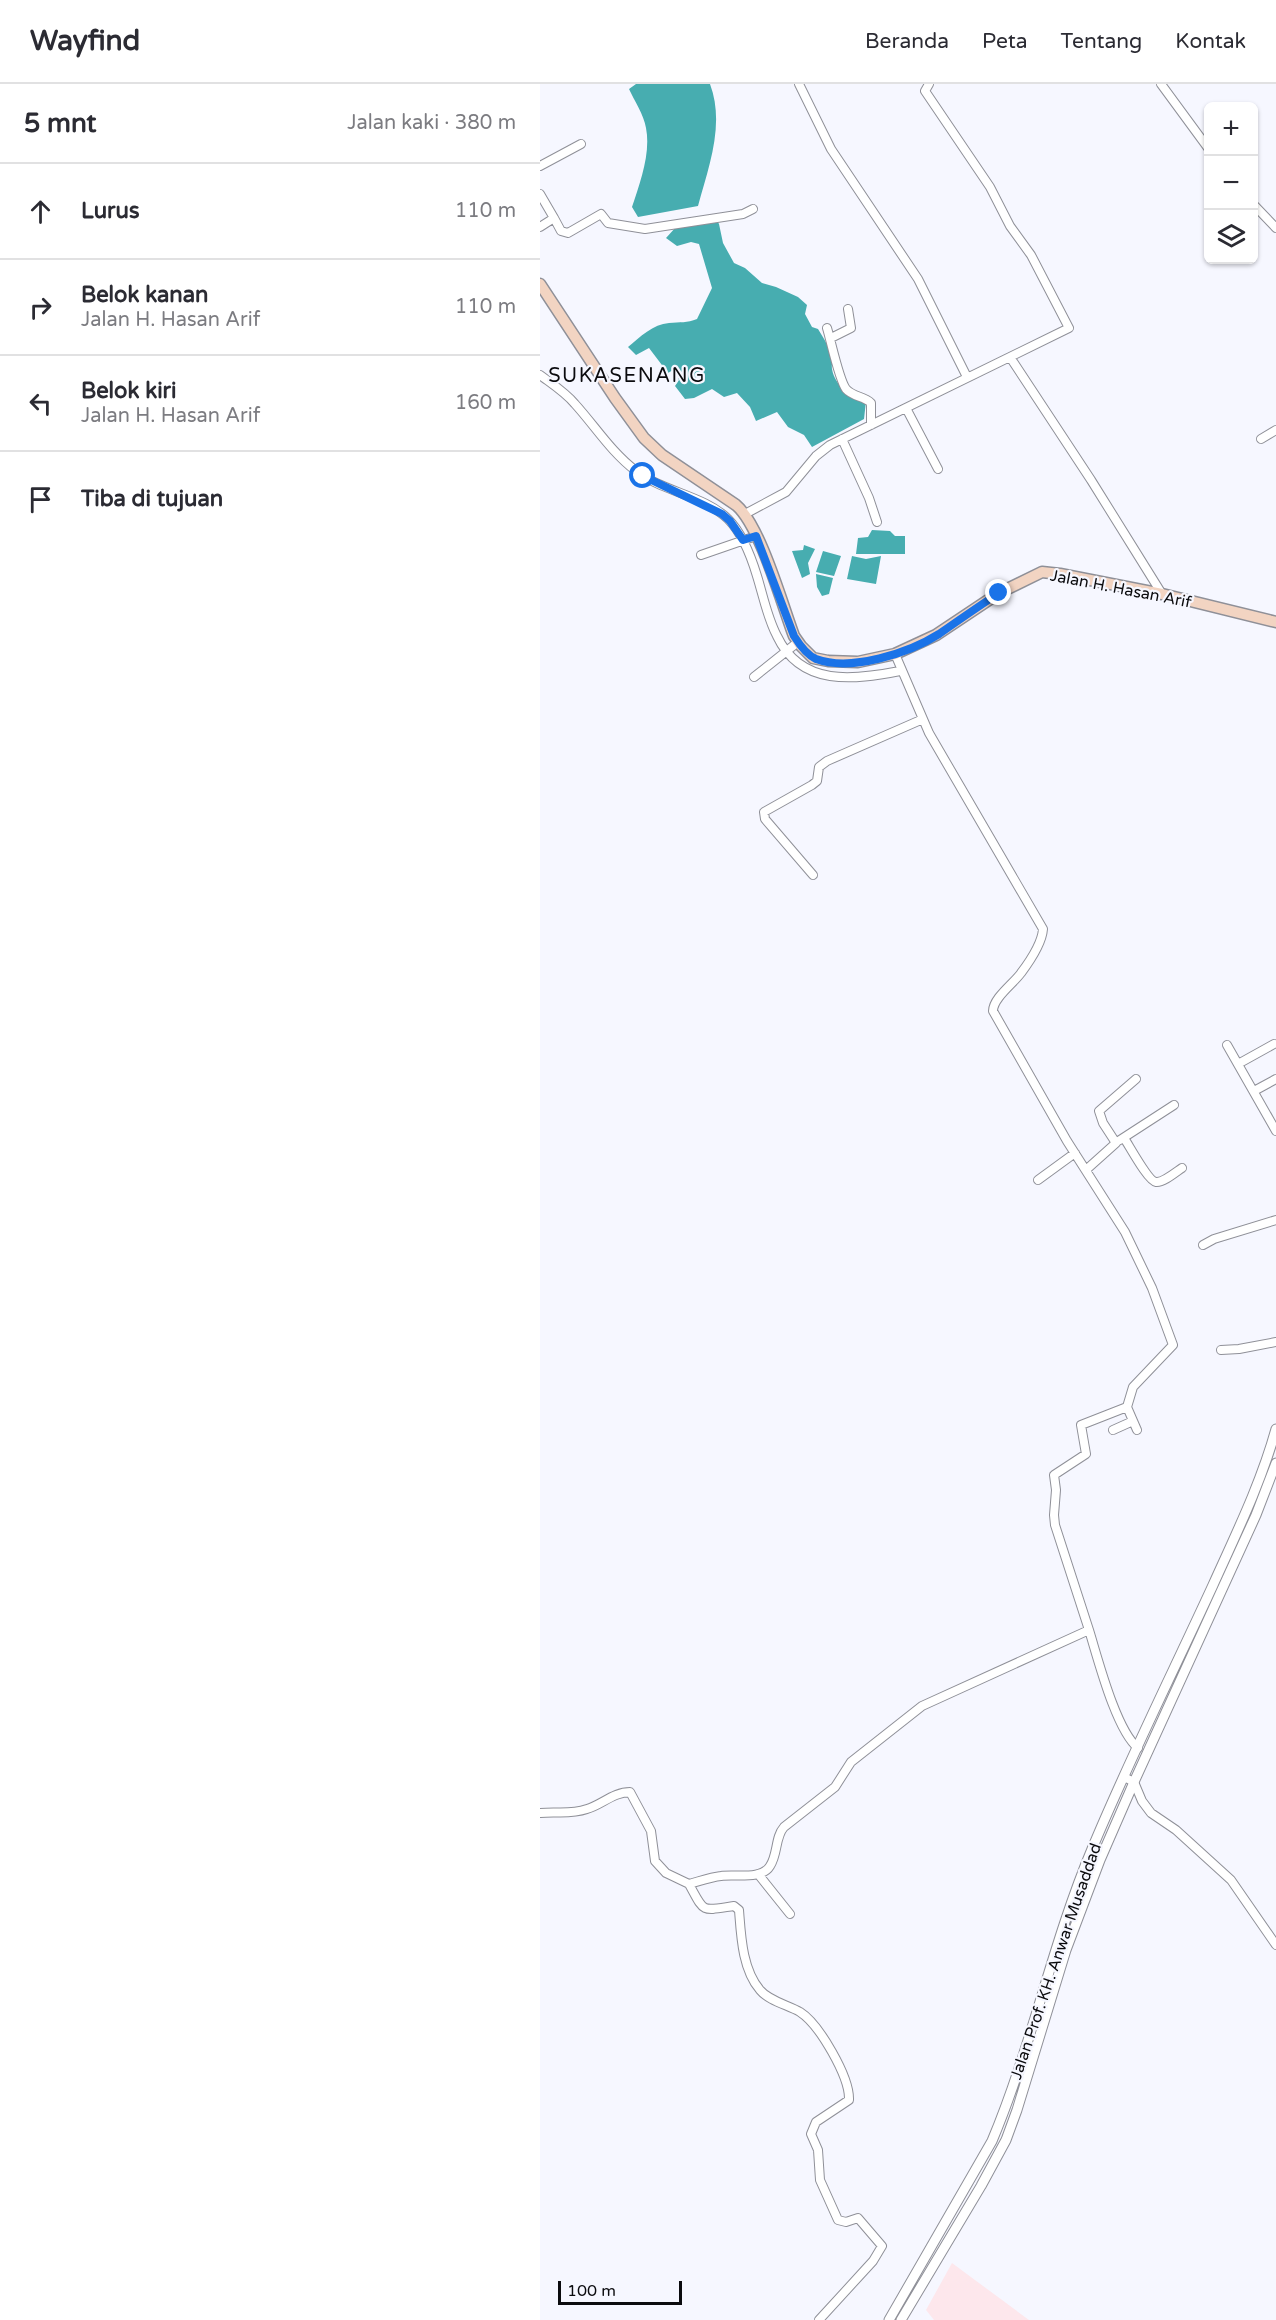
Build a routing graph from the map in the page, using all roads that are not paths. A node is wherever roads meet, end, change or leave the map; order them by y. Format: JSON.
{"nodes":[{"id":1,"x":799,"y":84,"type":"edge"},
{"id":2,"x":929,"y":84,"type":"edge"},
{"id":3,"x":1161,"y":84,"type":"edge"},
{"id":4,"x":1204,"y":141,"type":"edge"},
{"id":5,"x":581,"y":144,"type":"dead end"},
{"id":6,"x":540,"y":166,"type":"edge"},
{"id":7,"x":540,"y":194,"type":"edge"},
{"id":8,"x":753,"y":208,"type":"dead end"},
{"id":9,"x":1258,"y":209,"type":"edge"},
{"id":10,"x":554,"y":218,"type":"junction"},
{"id":11,"x":540,"y":227,"type":"edge"},
{"id":12,"x":1276,"y":228,"type":"edge"},
{"id":13,"x":540,"y":284,"type":"edge"},
{"id":14,"x":848,"y":309,"type":"dead end"},
{"id":15,"x":827,"y":328,"type":"dead end"},
{"id":16,"x":831,"y":338,"type":"junction"},
{"id":17,"x":1010,"y":357,"type":"junction"},
{"id":18,"x":967,"y":377,"type":"junction"},
{"id":19,"x":542,"y":378,"type":"edge"},
{"id":20,"x":906,"y":408,"type":"junction"},
{"id":21,"x":872,"y":418,"type":"junction"},
{"id":22,"x":1276,"y":430,"type":"edge"},
{"id":23,"x":842,"y":438,"type":"junction"},
{"id":24,"x":1261,"y":439,"type":"dead end"},
{"id":25,"x":938,"y":469,"type":"dead end"},
{"id":26,"x":745,"y":514,"type":"junction"},
{"id":27,"x":877,"y":522,"type":"dead end"},
{"id":28,"x":749,"y":538,"type":"junction"},
{"id":29,"x":701,"y":555,"type":"dead end"},
{"id":30,"x":1162,"y":594,"type":"junction"},
{"id":31,"x":1276,"y":622,"type":"edge"},
{"id":32,"x":792,"y":648,"type":"junction"},
{"id":33,"x":898,"y":663,"type":"junction"},
{"id":34,"x":754,"y":677,"type":"dead end"},
{"id":35,"x":923,"y":719,"type":"junction"},
{"id":36,"x":813,"y":875,"type":"dead end"},
{"id":37,"x":1274,"y":1044,"type":"dead end"},
{"id":38,"x":1227,"y":1045,"type":"dead end"},
{"id":39,"x":1238,"y":1064,"type":"junction"},
{"id":40,"x":1276,"y":1078,"type":"edge"},
{"id":41,"x":1136,"y":1079,"type":"dead end"},
{"id":42,"x":1254,"y":1091,"type":"junction"},
{"id":43,"x":1174,"y":1105,"type":"dead end"},
{"id":44,"x":1272,"y":1116,"type":"edge"},
{"id":45,"x":1276,"y":1131,"type":"edge"},
{"id":46,"x":1124,"y":1138,"type":"junction"},
{"id":47,"x":1116,"y":1143,"type":"junction"},
{"id":48,"x":1075,"y":1153,"type":"junction"},
{"id":49,"x":1182,"y":1168,"type":"dead end"},
{"id":50,"x":1087,"y":1169,"type":"junction"},
{"id":51,"x":1038,"y":1180,"type":"dead end"},
{"id":52,"x":1276,"y":1220,"type":"edge"},
{"id":53,"x":1203,"y":1245,"type":"dead end"},
{"id":54,"x":1276,"y":1342,"type":"edge"},
{"id":55,"x":1221,"y":1350,"type":"dead end"},
{"id":56,"x":1127,"y":1407,"type":"junction"},
{"id":57,"x":1133,"y":1421,"type":"junction"},
{"id":58,"x":1276,"y":1429,"type":"edge"},
{"id":59,"x":1113,"y":1430,"type":"dead end"},
{"id":60,"x":1137,"y":1430,"type":"dead end"},
{"id":61,"x":1276,"y":1463,"type":"edge"},
{"id":62,"x":1089,"y":1630,"type":"junction"},
{"id":63,"x":1172,"y":1675,"type":"junction"},
{"id":64,"x":1181,"y":1679,"type":"junction"},
{"id":65,"x":1138,"y":1748,"type":"junction"},
{"id":66,"x":1124,"y":1777,"type":"junction"},
{"id":67,"x":1134,"y":1782,"type":"junction"},
{"id":68,"x":540,"y":1812,"type":"edge"},
{"id":69,"x":758,"y":1874,"type":"junction"},
{"id":70,"x":689,"y":1884,"type":"junction"},
{"id":71,"x":790,"y":1914,"type":"dead end"},
{"id":72,"x":1276,"y":1945,"type":"edge"},
{"id":73,"x":938,"y":2235,"type":"junction"},
{"id":74,"x":948,"y":2241,"type":"junction"},
{"id":75,"x":819,"y":2320,"type":"edge"},
{"id":76,"x":889,"y":2320,"type":"edge"},
{"id":77,"x":901,"y":2320,"type":"edge"}],
"edges":[{"from":1,"to":18,"type":"street"},
{"from":2,"to":17,"type":"street"},
{"from":3,"to":4,"type":"street"},
{"from":5,"to":6,"type":"street"},
{"from":7,"to":10,"type":"street"},
{"from":8,"to":10,"type":"street"},
{"from":9,"to":12,"type":"street"},
{"from":10,"to":11,"type":"street"},
{"from":13,"to":26,"type":"main road"},
{"from":14,"to":16,"type":"street"},
{"from":15,"to":16,"type":"street"},
{"from":16,"to":21,"type":"street"},
{"from":17,"to":18,"type":"street"},
{"from":17,"to":30,"type":"street"},
{"from":18,"to":20,"type":"street"},
{"from":19,"to":28,"type":"street"},
{"from":20,"to":21,"type":"street"},
{"from":20,"to":25,"type":"street"},
{"from":21,"to":23,"type":"street"},
{"from":22,"to":24,"type":"street"},
{"from":23,"to":26,"type":"street"},
{"from":23,"to":27,"type":"street"},
{"from":26,"to":28,"type":"main road"},
{"from":28,"to":29,"type":"street"},
{"from":28,"to":32,"type":"main road"},
{"from":28,"to":32,"type":"street"},
{"from":30,"to":31,"type":"main road","name":"Jalan H. Hasan Arif"},
{"from":30,"to":33,"type":"main road","name":"Jalan H. Hasan Arif"},
{"from":32,"to":33,"type":"main road","name":"Jalan H. Hasan Arif"},
{"from":32,"to":33,"type":"street"},
{"from":32,"to":34,"type":"street"},
{"from":33,"to":35,"type":"street"},
{"from":35,"to":36,"type":"street"},
{"from":35,"to":48,"type":"street"},
{"from":37,"to":39,"type":"street"},
{"from":38,"to":39,"type":"street"},
{"from":39,"to":42,"type":"street"},
{"from":40,"to":42,"type":"street"},
{"from":41,"to":47,"type":"street"},
{"from":42,"to":44,"type":"street"},
{"from":43,"to":46,"type":"street"},
{"from":44,"to":45,"type":"street"},
{"from":46,"to":47,"type":"street"},
{"from":46,"to":49,"type":"street"},
{"from":47,"to":50,"type":"street"},
{"from":48,"to":50,"type":"street"},
{"from":48,"to":51,"type":"street"},
{"from":50,"to":56,"type":"street"},
{"from":52,"to":53,"type":"street"},
{"from":54,"to":55,"type":"street"},
{"from":56,"to":57,"type":"street"},
{"from":56,"to":62,"type":"street"},
{"from":57,"to":59,"type":"street"},
{"from":57,"to":60,"type":"street"},
{"from":58,"to":63,"type":"street","name":"Jalan Prof. KH. Anwar Musaddad"},
{"from":61,"to":64,"type":"street","name":"Jalan Prof. KH. Anwar Musaddad"},
{"from":62,"to":65,"type":"street"},
{"from":62,"to":69,"type":"street"},
{"from":63,"to":64,"type":"street"},
{"from":63,"to":65,"type":"street","name":"Jalan Prof. KH. Anwar Musaddad"},
{"from":64,"to":67,"type":"street","name":"Jalan Prof. KH. Anwar Musaddad"},
{"from":65,"to":66,"type":"street","name":"Jalan Prof. KH. Anwar Musaddad"},
{"from":66,"to":67,"type":"street"},
{"from":66,"to":73,"type":"street","name":"Jalan Prof. KH. Anwar Musaddad"},
{"from":67,"to":72,"type":"street"},
{"from":67,"to":74,"type":"street","name":"Jalan Prof. KH. Anwar Musaddad"},
{"from":68,"to":70,"type":"street"},
{"from":69,"to":70,"type":"street"},
{"from":69,"to":71,"type":"street"},
{"from":70,"to":75,"type":"street"},
{"from":73,"to":74,"type":"street"},
{"from":73,"to":76,"type":"street","name":"Jalan Prof. KH. Anwar Musaddad"},
{"from":74,"to":77,"type":"street","name":"Jalan Prof. KH. Anwar Musaddad"}]}
